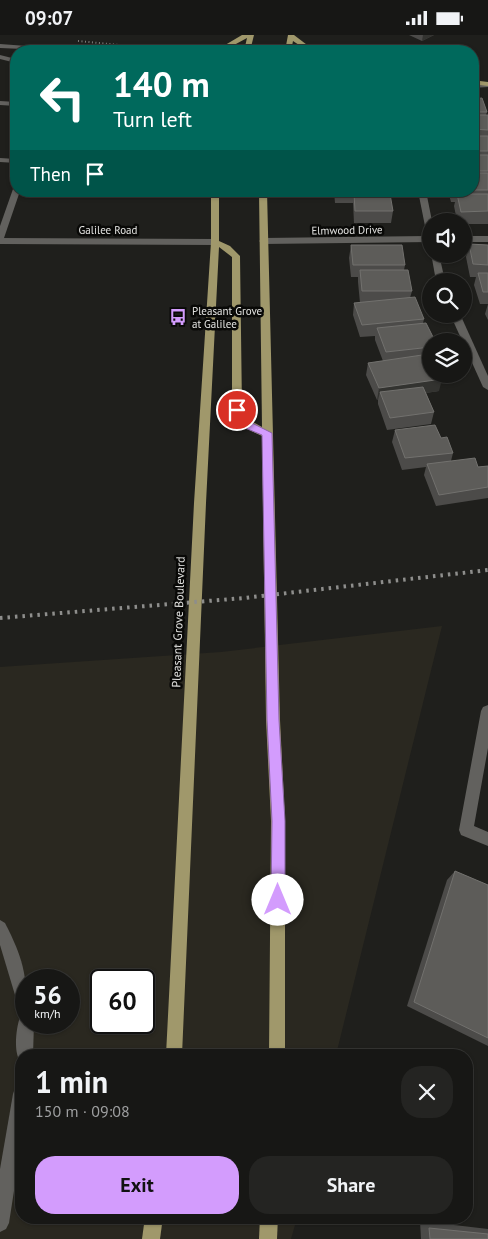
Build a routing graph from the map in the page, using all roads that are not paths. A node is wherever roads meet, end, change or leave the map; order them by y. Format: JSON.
{"nodes":[{"id":1,"x":247,"y":35,"type":"edge"},
{"id":2,"x":291,"y":35,"type":"edge"},
{"id":3,"x":229,"y":45,"type":"edge"},
{"id":4,"x":304,"y":45,"type":"edge"},
{"id":5,"x":14,"y":197,"type":"edge"},
{"id":6,"x":215,"y":197,"type":"edge"},
{"id":7,"x":263,"y":197,"type":"edge"},
{"id":8,"x":423,"y":197,"type":"edge"},
{"id":9,"x":11,"y":205,"type":"junction"},
{"id":10,"x":0,"y":206,"type":"edge"},
{"id":11,"x":426,"y":213,"type":"edge"},
{"id":12,"x":422,"y":238,"type":"edge"},
{"id":13,"x":472,"y":239,"type":"edge"},
{"id":14,"x":488,"y":239,"type":"edge"},
{"id":15,"x":0,"y":240,"type":"edge"},
{"id":16,"x":263,"y":241,"type":"junction"},
{"id":17,"x":215,"y":242,"type":"junction"},
{"id":18,"x":459,"y":323,"type":"edge"},
{"id":19,"x":488,"y":387,"type":"edge"},
{"id":20,"x":267,"y":433,"type":"junction"},
{"id":21,"x":488,"y":711,"type":"edge"},
{"id":22,"x":488,"y":839,"type":"edge"},
{"id":23,"x":0,"y":928,"type":"edge"},
{"id":24,"x":16,"y":969,"type":"edge"},
{"id":25,"x":26,"y":1034,"type":"edge"},
{"id":26,"x":25,"y":1049,"type":"edge"},
{"id":27,"x":174,"y":1049,"type":"edge"},
{"id":28,"x":277,"y":1049,"type":"edge"},
{"id":29,"x":15,"y":1131,"type":"edge"},
{"id":30,"x":0,"y":1223,"type":"edge"},
{"id":31,"x":153,"y":1224,"type":"edge"},
{"id":32,"x":269,"y":1224,"type":"edge"},
{"id":33,"x":151,"y":1239,"type":"edge"},
{"id":34,"x":268,"y":1239,"type":"edge"}],
"edges":[{"from":1,"to":3,"type":"main road"},
{"from":2,"to":4,"type":"main road"},
{"from":5,"to":9,"type":"street"},
{"from":6,"to":17,"type":"main road","name":"Pleasant Grove Boulevard"},
{"from":7,"to":16,"type":"main road"},
{"from":8,"to":11,"type":"street"},
{"from":9,"to":10,"type":"street"},
{"from":9,"to":15,"type":"street"},
{"from":12,"to":16,"type":"street","name":"Elmwood Drive"},
{"from":13,"to":14,"type":"street"},
{"from":15,"to":17,"type":"street","name":"Galilee Road"},
{"from":16,"to":20,"type":"main road"},
{"from":17,"to":20,"type":"main road"},
{"from":17,"to":27,"type":"main road","name":"Pleasant Grove Boulevard"},
{"from":18,"to":19,"type":"street"},
{"from":20,"to":28,"type":"main road"},
{"from":21,"to":22,"type":"street"},
{"from":23,"to":24,"type":"street"},
{"from":25,"to":26,"type":"street"},
{"from":29,"to":30,"type":"street"},
{"from":31,"to":33,"type":"main road"},
{"from":32,"to":34,"type":"main road"}]}
